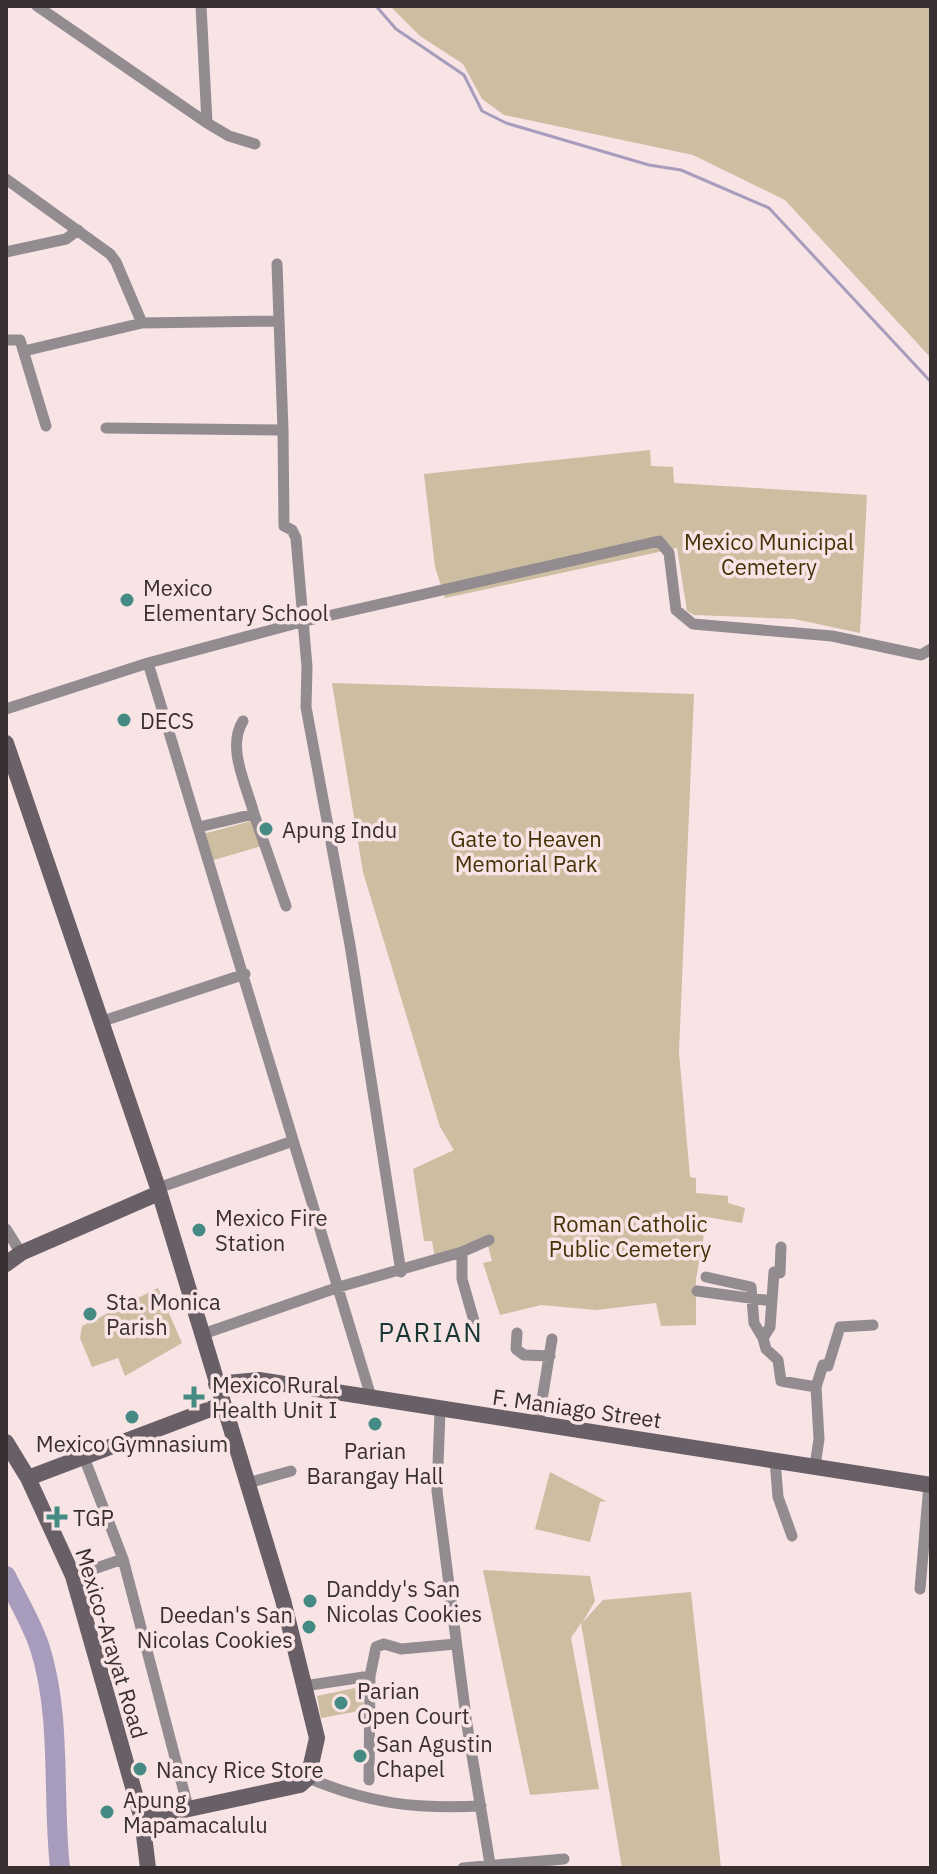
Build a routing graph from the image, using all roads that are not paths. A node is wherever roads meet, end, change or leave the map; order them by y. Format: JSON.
{"nodes":[{"id":1,"x":37,"y":6,"type":"edge"},
{"id":2,"x":201,"y":6,"type":"edge"},
{"id":3,"x":207,"y":123,"type":"junction"},
{"id":4,"x":255,"y":144,"type":"dead end"},
{"id":5,"x":6,"y":179,"type":"edge"},
{"id":6,"x":78,"y":230,"type":"junction"},
{"id":7,"x":6,"y":252,"type":"edge"},
{"id":8,"x":277,"y":264,"type":"dead end"},
{"id":9,"x":278,"y":321,"type":"junction"},
{"id":10,"x":142,"y":323,"type":"junction"},
{"id":11,"x":6,"y":340,"type":"edge"},
{"id":12,"x":24,"y":351,"type":"junction"},
{"id":13,"x":46,"y":426,"type":"dead end"},
{"id":14,"x":106,"y":428,"type":"dead end"},
{"id":15,"x":283,"y":430,"type":"junction"},
{"id":16,"x":301,"y":622,"type":"junction"},
{"id":17,"x":931,"y":649,"type":"edge"},
{"id":18,"x":148,"y":663,"type":"junction"},
{"id":19,"x":6,"y":709,"type":"edge"},
{"id":20,"x":243,"y":721,"type":"dead end"},
{"id":21,"x":6,"y":743,"type":"edge"},
{"id":22,"x":254,"y":814,"type":"junction"},
{"id":23,"x":199,"y":827,"type":"junction"},
{"id":24,"x":286,"y":906,"type":"dead end"},
{"id":25,"x":245,"y":974,"type":"junction"},
{"id":26,"x":103,"y":1021,"type":"junction"},
{"id":27,"x":293,"y":1141,"type":"junction"},
{"id":28,"x":158,"y":1190,"type":"junction"},
{"id":29,"x":6,"y":1229,"type":"edge"},
{"id":30,"x":489,"y":1240,"type":"dead end"},
{"id":31,"x":781,"y":1247,"type":"dead end"},
{"id":32,"x":462,"y":1252,"type":"junction"},
{"id":33,"x":21,"y":1253,"type":"junction"},
{"id":34,"x":6,"y":1264,"type":"edge"},
{"id":35,"x":401,"y":1272,"type":"junction"},
{"id":36,"x":706,"y":1277,"type":"dead end"},
{"id":37,"x":339,"y":1287,"type":"junction"},
{"id":38,"x":697,"y":1291,"type":"dead end"},
{"id":39,"x":752,"y":1298,"type":"junction"},
{"id":40,"x":772,"y":1301,"type":"junction"},
{"id":41,"x":474,"y":1321,"type":"dead end"},
{"id":42,"x":873,"y":1325,"type":"dead end"},
{"id":43,"x":517,"y":1333,"type":"dead end"},
{"id":44,"x":203,"y":1334,"type":"junction"},
{"id":45,"x":763,"y":1338,"type":"junction"},
{"id":46,"x":552,"y":1339,"type":"dead end"},
{"id":47,"x":550,"y":1356,"type":"junction"},
{"id":48,"x":216,"y":1384,"type":"junction"},
{"id":49,"x":816,"y":1387,"type":"junction"},
{"id":50,"x":372,"y":1400,"type":"junction"},
{"id":51,"x":221,"y":1405,"type":"junction"},
{"id":52,"x":440,"y":1411,"type":"junction"},
{"id":53,"x":538,"y":1424,"type":"junction"},
{"id":54,"x":6,"y":1442,"type":"edge"},
{"id":55,"x":85,"y":1460,"type":"junction"},
{"id":56,"x":775,"y":1460,"type":"junction"},
{"id":57,"x":815,"y":1466,"type":"junction"},
{"id":58,"x":291,"y":1471,"type":"dead end"},
{"id":59,"x":28,"y":1478,"type":"junction"},
{"id":60,"x":248,"y":1483,"type":"junction"},
{"id":61,"x":930,"y":1485,"type":"edge"},
{"id":62,"x":792,"y":1536,"type":"dead end"},
{"id":63,"x":123,"y":1559,"type":"junction"},
{"id":64,"x":73,"y":1576,"type":"junction"},
{"id":65,"x":920,"y":1589,"type":"dead end"},
{"id":66,"x":456,"y":1644,"type":"junction"},
{"id":67,"x":370,"y":1676,"type":"junction"},
{"id":68,"x":304,"y":1686,"type":"junction"},
{"id":69,"x":308,"y":1778,"type":"junction"},
{"id":70,"x":369,"y":1780,"type":"dead end"},
{"id":71,"x":481,"y":1806,"type":"junction"},
{"id":72,"x":189,"y":1811,"type":"junction"},
{"id":73,"x":142,"y":1819,"type":"junction"},
{"id":74,"x":564,"y":1859,"type":"dead end"},
{"id":75,"x":490,"y":1864,"type":"junction"},
{"id":76,"x":148,"y":1868,"type":"edge"},
{"id":77,"x":463,"y":1868,"type":"edge"}],
"edges":[{"from":1,"to":3,"type":"street"},
{"from":2,"to":3,"type":"street"},
{"from":3,"to":4,"type":"street"},
{"from":5,"to":6,"type":"street"},
{"from":6,"to":7,"type":"street"},
{"from":6,"to":10,"type":"street"},
{"from":8,"to":9,"type":"street"},
{"from":9,"to":10,"type":"street"},
{"from":9,"to":15,"type":"street"},
{"from":10,"to":12,"type":"street"},
{"from":11,"to":12,"type":"street"},
{"from":12,"to":13,"type":"street"},
{"from":14,"to":15,"type":"street"},
{"from":15,"to":16,"type":"street"},
{"from":16,"to":17,"type":"street"},
{"from":16,"to":18,"type":"street"},
{"from":16,"to":35,"type":"street"},
{"from":18,"to":19,"type":"street"},
{"from":18,"to":23,"type":"street"},
{"from":20,"to":22,"type":"street"},
{"from":21,"to":26,"type":"main road"},
{"from":22,"to":23,"type":"street"},
{"from":22,"to":24,"type":"street"},
{"from":23,"to":25,"type":"street"},
{"from":25,"to":26,"type":"street"},
{"from":25,"to":27,"type":"street"},
{"from":26,"to":28,"type":"main road"},
{"from":27,"to":28,"type":"street"},
{"from":27,"to":37,"type":"street"},
{"from":28,"to":33,"type":"main road"},
{"from":28,"to":44,"type":"main road"},
{"from":29,"to":33,"type":"street"},
{"from":30,"to":32,"type":"street"},
{"from":31,"to":40,"type":"street"},
{"from":32,"to":35,"type":"street"},
{"from":32,"to":41,"type":"street"},
{"from":33,"to":34,"type":"main road"},
{"from":35,"to":37,"type":"street"},
{"from":36,"to":39,"type":"street"},
{"from":37,"to":44,"type":"street"},
{"from":37,"to":50,"type":"street"},
{"from":38,"to":39,"type":"street"},
{"from":39,"to":40,"type":"street"},
{"from":39,"to":45,"type":"street"},
{"from":40,"to":45,"type":"street"},
{"from":42,"to":49,"type":"street"},
{"from":43,"to":47,"type":"street"},
{"from":44,"to":48,"type":"main road"},
{"from":45,"to":49,"type":"street"},
{"from":46,"to":47,"type":"street"},
{"from":47,"to":53,"type":"street"},
{"from":48,"to":50,"type":"main road","name":"F. Maniago Street"},
{"from":48,"to":51,"type":"main road"},
{"from":49,"to":57,"type":"street"},
{"from":50,"to":52,"type":"main road","name":"F. Maniago Street"},
{"from":51,"to":55,"type":"main road"},
{"from":51,"to":60,"type":"main road"},
{"from":52,"to":53,"type":"main road","name":"F. Maniago Street"},
{"from":52,"to":66,"type":"street"},
{"from":53,"to":56,"type":"main road","name":"F. Maniago Street"},
{"from":54,"to":59,"type":"main road","name":"Mexico-Arayat Road"},
{"from":55,"to":59,"type":"main road"},
{"from":55,"to":63,"type":"street"},
{"from":56,"to":57,"type":"main road","name":"F. Maniago Street"},
{"from":56,"to":62,"type":"street"},
{"from":57,"to":61,"type":"main road","name":"F. Maniago Street"},
{"from":58,"to":60,"type":"street"},
{"from":59,"to":64,"type":"main road","name":"Mexico-Arayat Road"},
{"from":60,"to":68,"type":"main road"},
{"from":61,"to":65,"type":"street"},
{"from":63,"to":64,"type":"street"},
{"from":63,"to":72,"type":"street"},
{"from":64,"to":73,"type":"main road","name":"Mexico-Arayat Road"},
{"from":66,"to":67,"type":"street"},
{"from":66,"to":71,"type":"street"},
{"from":67,"to":68,"type":"street"},
{"from":67,"to":70,"type":"street"},
{"from":68,"to":69,"type":"main road"},
{"from":69,"to":71,"type":"street"},
{"from":69,"to":72,"type":"main road"},
{"from":71,"to":75,"type":"street"},
{"from":72,"to":73,"type":"main road"},
{"from":73,"to":76,"type":"main road","name":"Mexico-Arayat Road"},
{"from":74,"to":75,"type":"street"},
{"from":75,"to":77,"type":"street"}]}
